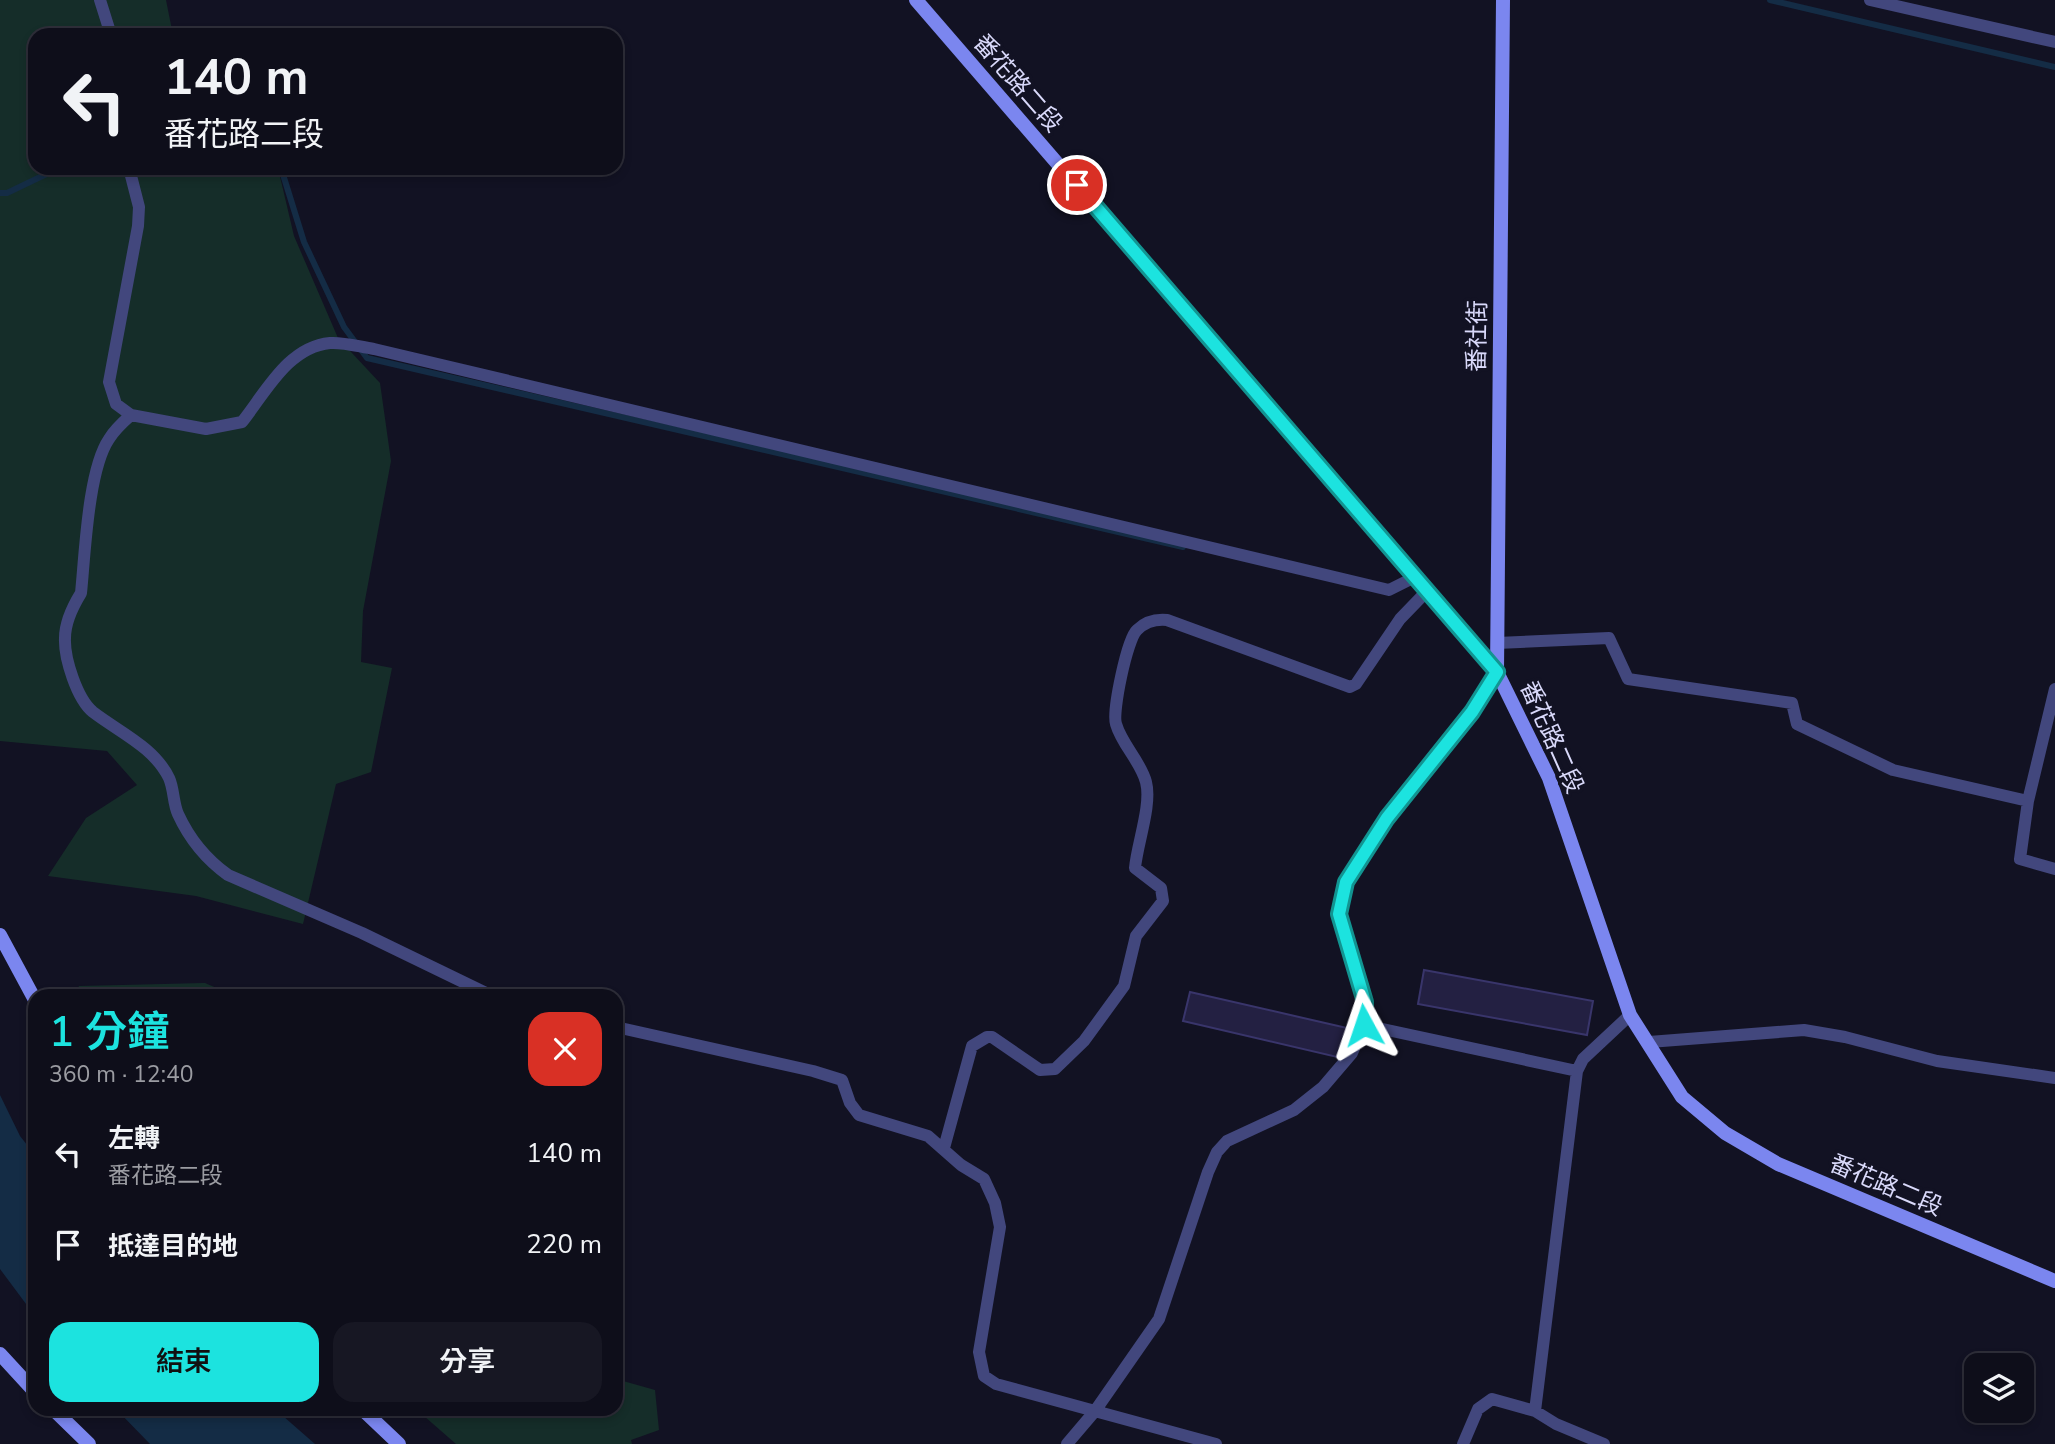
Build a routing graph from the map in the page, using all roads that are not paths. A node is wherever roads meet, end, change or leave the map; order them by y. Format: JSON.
{"nodes":[{"id":1,"x":100,"y":0,"type":"edge"},
{"id":2,"x":916,"y":0,"type":"edge"},
{"id":3,"x":1503,"y":0,"type":"edge"},
{"id":4,"x":1870,"y":0,"type":"edge"},
{"id":5,"x":109,"y":28,"type":"edge"},
{"id":6,"x":2055,"y":42,"type":"edge"},
{"id":7,"x":131,"y":175,"type":"edge"},
{"id":8,"x":131,"y":415,"type":"junction"},
{"id":9,"x":1417,"y":576,"type":"junction"},
{"id":10,"x":1428,"y":590,"type":"junction"},
{"id":11,"x":1497,"y":643,"type":"junction"},
{"id":12,"x":1497,"y":672,"type":"junction"},
{"id":13,"x":2055,"y":689,"type":"edge"},
{"id":14,"x":2028,"y":801,"type":"junction"},
{"id":15,"x":2055,"y":869,"type":"edge"},
{"id":16,"x":0,"y":935,"type":"edge"},
{"id":17,"x":29,"y":989,"type":"edge"},
{"id":18,"x":478,"y":989,"type":"edge"},
{"id":19,"x":1630,"y":1015,"type":"junction"},
{"id":20,"x":1364,"y":1025,"type":"junction"},
{"id":21,"x":623,"y":1029,"type":"edge"},
{"id":22,"x":1649,"y":1042,"type":"junction"},
{"id":23,"x":1577,"y":1071,"type":"junction"},
{"id":24,"x":2055,"y":1077,"type":"edge"},
{"id":25,"x":944,"y":1148,"type":"junction"},
{"id":26,"x":2055,"y":1281,"type":"edge"},
{"id":27,"x":0,"y":1354,"type":"edge"},
{"id":28,"x":28,"y":1384,"type":"edge"},
{"id":29,"x":1095,"y":1411,"type":"junction"},
{"id":30,"x":1535,"y":1411,"type":"junction"},
{"id":31,"x":59,"y":1416,"type":"edge"},
{"id":32,"x":369,"y":1416,"type":"edge"},
{"id":33,"x":89,"y":1444,"type":"edge"},
{"id":34,"x":399,"y":1444,"type":"edge"},
{"id":35,"x":1067,"y":1444,"type":"edge"},
{"id":36,"x":1216,"y":1444,"type":"edge"},
{"id":37,"x":1463,"y":1444,"type":"edge"},
{"id":38,"x":1604,"y":1444,"type":"edge"}],
"edges":[{"from":1,"to":5,"type":"lane"},
{"from":2,"to":9,"type":"main road","name":"番花路二段"},
{"from":3,"to":11,"type":"main road","name":"番社街"},
{"from":4,"to":6,"type":"lane"},
{"from":7,"to":8,"type":"lane"},
{"from":8,"to":9,"type":"lane"},
{"from":8,"to":18,"type":"lane"},
{"from":9,"to":10,"type":"main road","name":"番花路二段"},
{"from":10,"to":12,"type":"main road","name":"番花路二段"},
{"from":10,"to":25,"type":"lane"},
{"from":11,"to":12,"type":"main road","name":"番社街"},
{"from":11,"to":14,"type":"lane"},
{"from":12,"to":19,"type":"main road","name":"番花路二段"},
{"from":12,"to":20,"type":"lane"},
{"from":13,"to":14,"type":"lane"},
{"from":14,"to":15,"type":"lane"},
{"from":16,"to":17,"type":"main road"},
{"from":19,"to":22,"type":"main road","name":"番花路二段"},
{"from":19,"to":23,"type":"lane"},
{"from":20,"to":23,"type":"lane"},
{"from":20,"to":29,"type":"lane"},
{"from":21,"to":25,"type":"lane"},
{"from":22,"to":24,"type":"lane"},
{"from":22,"to":26,"type":"main road","name":"番花路二段"},
{"from":23,"to":30,"type":"lane"},
{"from":25,"to":29,"type":"lane"},
{"from":27,"to":28,"type":"main road"},
{"from":29,"to":35,"type":"lane"},
{"from":29,"to":36,"type":"lane"},
{"from":30,"to":37,"type":"lane"},
{"from":30,"to":38,"type":"lane"},
{"from":31,"to":33,"type":"main road"},
{"from":32,"to":34,"type":"main road"}]}
